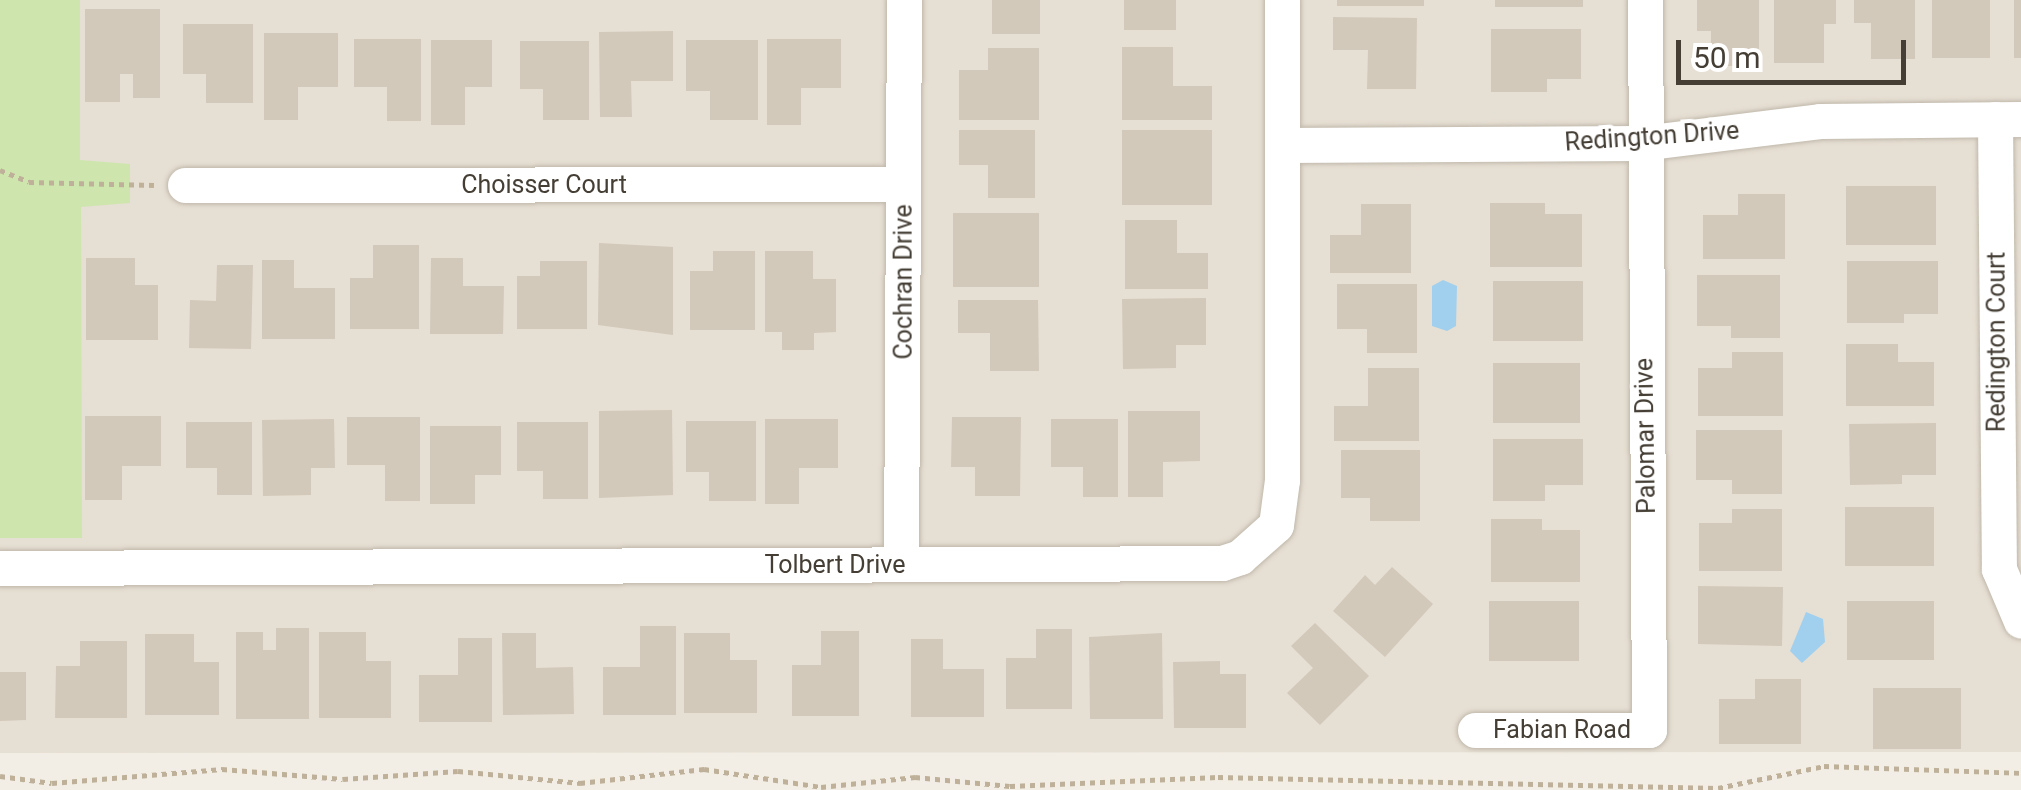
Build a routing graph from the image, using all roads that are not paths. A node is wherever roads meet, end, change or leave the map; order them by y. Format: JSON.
{"nodes":[{"id":1,"x":904,"y":0,"type":"edge"},
{"id":2,"x":1282,"y":0,"type":"edge"},
{"id":3,"x":1645,"y":0,"type":"edge"},
{"id":4,"x":2008,"y":119,"type":"edge"},
{"id":5,"x":1642,"y":143,"type":"junction"},
{"id":6,"x":1283,"y":145,"type":"junction"},
{"id":7,"x":903,"y":184,"type":"junction"},
{"id":8,"x":185,"y":186,"type":"road end"},
{"id":9,"x":901,"y":564,"type":"junction"},
{"id":10,"x":0,"y":568,"type":"edge"},
{"id":11,"x":2021,"y":621,"type":"edge"},
{"id":12,"x":1475,"y":730,"type":"dead end"},
{"id":13,"x":1649,"y":730,"type":"joint"}],
"edges":[{"from":1,"to":7,"type":"street","name":"Cochran Drive"},
{"from":2,"to":6,"type":"street","name":"Tolbert Drive"},
{"from":3,"to":5,"type":"street","name":"Palomar Drive"},
{"from":4,"to":5,"type":"street","name":"Redington Drive"},
{"from":4,"to":11,"type":"street","name":"Redington Court"},
{"from":5,"to":6,"type":"street","name":"Redington Drive"},
{"from":5,"to":13,"type":"street","name":"Palomar Drive"},
{"from":6,"to":9,"type":"street","name":"Tolbert Drive"},
{"from":7,"to":8,"type":"street","name":"Choisser Court"},
{"from":7,"to":9,"type":"street","name":"Cochran Drive"},
{"from":9,"to":10,"type":"street","name":"Tolbert Drive"},
{"from":12,"to":13,"type":"street","name":"Fabian Road"}]}
